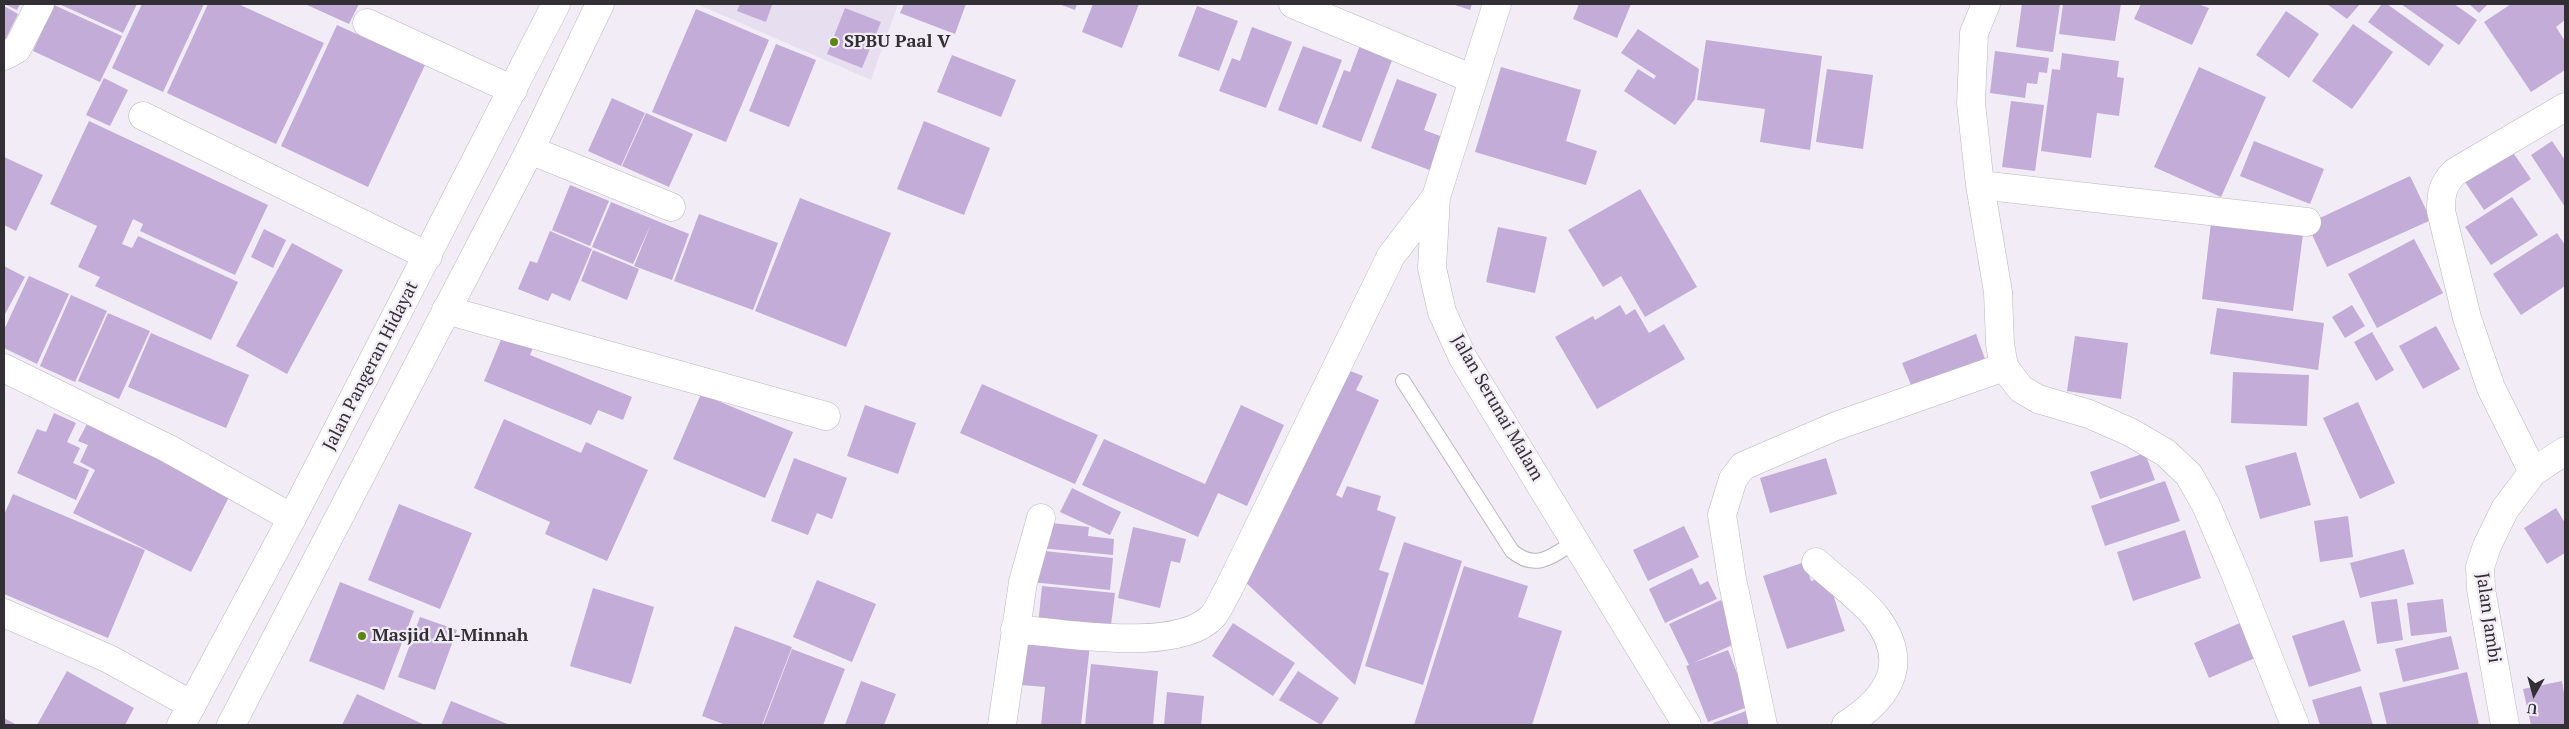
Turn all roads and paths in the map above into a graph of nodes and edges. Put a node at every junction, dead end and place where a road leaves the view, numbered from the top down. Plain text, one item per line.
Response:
1 (40, 4) edge
2 (556, 4) edge
3 (600, 4) edge
4 (1293, 4) edge
5 (1498, 4) edge
6 (1986, 4) edge
7 (367, 23) dead end
8 (4, 56) edge
9 (1473, 78) junction
10 (513, 90) junction
11 (2565, 107) edge
12 (143, 116) dead end
13 (530, 150) junction
14 (1980, 185) junction
15 (1436, 197) junction
16 (672, 208) dead end
17 (2307, 222) dead end
18 (428, 256) junction
19 (446, 310) junction
20 (2004, 367) junction
21 (4, 368) edge
22 (1403, 381) dead end
23 (826, 416) dead end
24 (2565, 451) edge
25 (2533, 472) junction
26 (292, 518) junction
27 (1041, 518) dead end
28 (327, 539) junction
29 (1576, 541) junction
30 (1816, 562) dead end
31 (4, 613) edge
32 (1015, 629) junction
33 (186, 715) edge
34 (231, 725) edge
35 (1002, 725) edge
36 (1687, 725) edge
37 (1763, 725) edge
38 (1846, 725) edge
39 (2295, 725) edge
40 (2505, 725) edge

1 - 8 main road
2 - 10 main road, Jalan Pangeran Hidayat
3 - 13 main road
4 - 9 main road
5 - 9 main road, Jalan Serunai Malam
6 - 14 main road
7 - 10 main road
9 - 15 main road, Jalan Serunai Malam
10 - 18 main road, Jalan Pangeran Hidayat
11 - 25 main road
12 - 18 main road
13 - 16 main road
13 - 19 main road
14 - 17 main road
14 - 20 main road
15 - 29 main road, Jalan Serunai Malam
15 - 32 main road
18 - 26 main road, Jalan Pangeran Hidayat
19 - 23 main road
19 - 28 main road
20 - 37 main road
20 - 39 main road
21 - 26 main road
22 - 29 lane
24 - 25 main road, Jalan Jambi
25 - 40 main road, Jalan Jambi
26 - 28 main road
26 - 33 main road, Jalan Pangeran Hidayat
27 - 32 main road
28 - 34 main road
29 - 36 main road, Jalan Serunai Malam
30 - 38 main road
31 - 33 main road
32 - 35 main road

